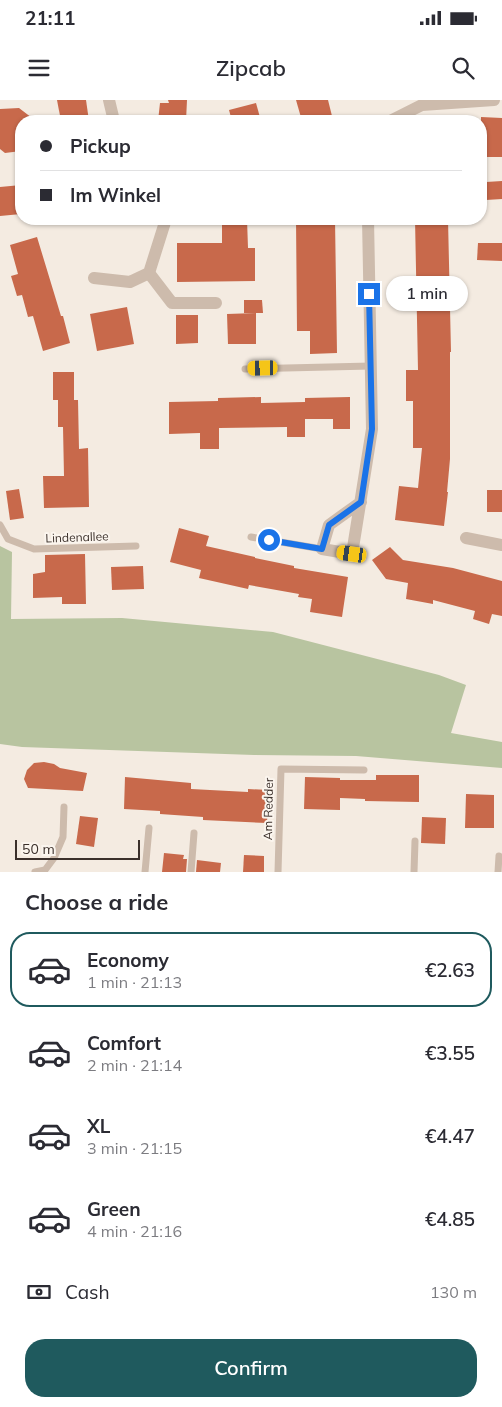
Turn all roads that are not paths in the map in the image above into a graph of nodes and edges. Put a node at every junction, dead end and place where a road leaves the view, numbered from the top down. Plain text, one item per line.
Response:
1 (109, 100) edge
2 (494, 100) edge
3 (113, 115) edge
4 (402, 115) edge
5 (164, 225) edge
6 (368, 225) edge
7 (149, 272) junction
8 (94, 278) dead end
9 (216, 303) dead end
10 (371, 366) junction
11 (245, 369) dead end
12 (361, 502) junction
13 (0, 525) edge
14 (251, 537) dead end
15 (466, 538) dead end
16 (136, 546) dead end
17 (502, 546) edge
18 (322, 549) junction
19 (364, 770) dead end
20 (64, 807) dead end
21 (149, 828) dead end
22 (194, 833) dead end
23 (415, 841) dead end
24 (499, 856) dead end
25 (36, 872) edge
26 (145, 872) edge
27 (190, 872) edge
28 (278, 872) edge
29 (414, 872) edge
30 (498, 872) edge

1 - 3 street
2 - 4 street
5 - 7 street
6 - 10 street
7 - 8 street
7 - 9 street
10 - 11 lane
10 - 12 street
12 - 18 street
12 - 18 street
13 - 16 lane, Lindenallee
14 - 18 lane
15 - 17 street
19 - 28 lane, Am Redder
20 - 25 lane
21 - 26 lane
22 - 27 lane
23 - 29 lane
24 - 30 lane

